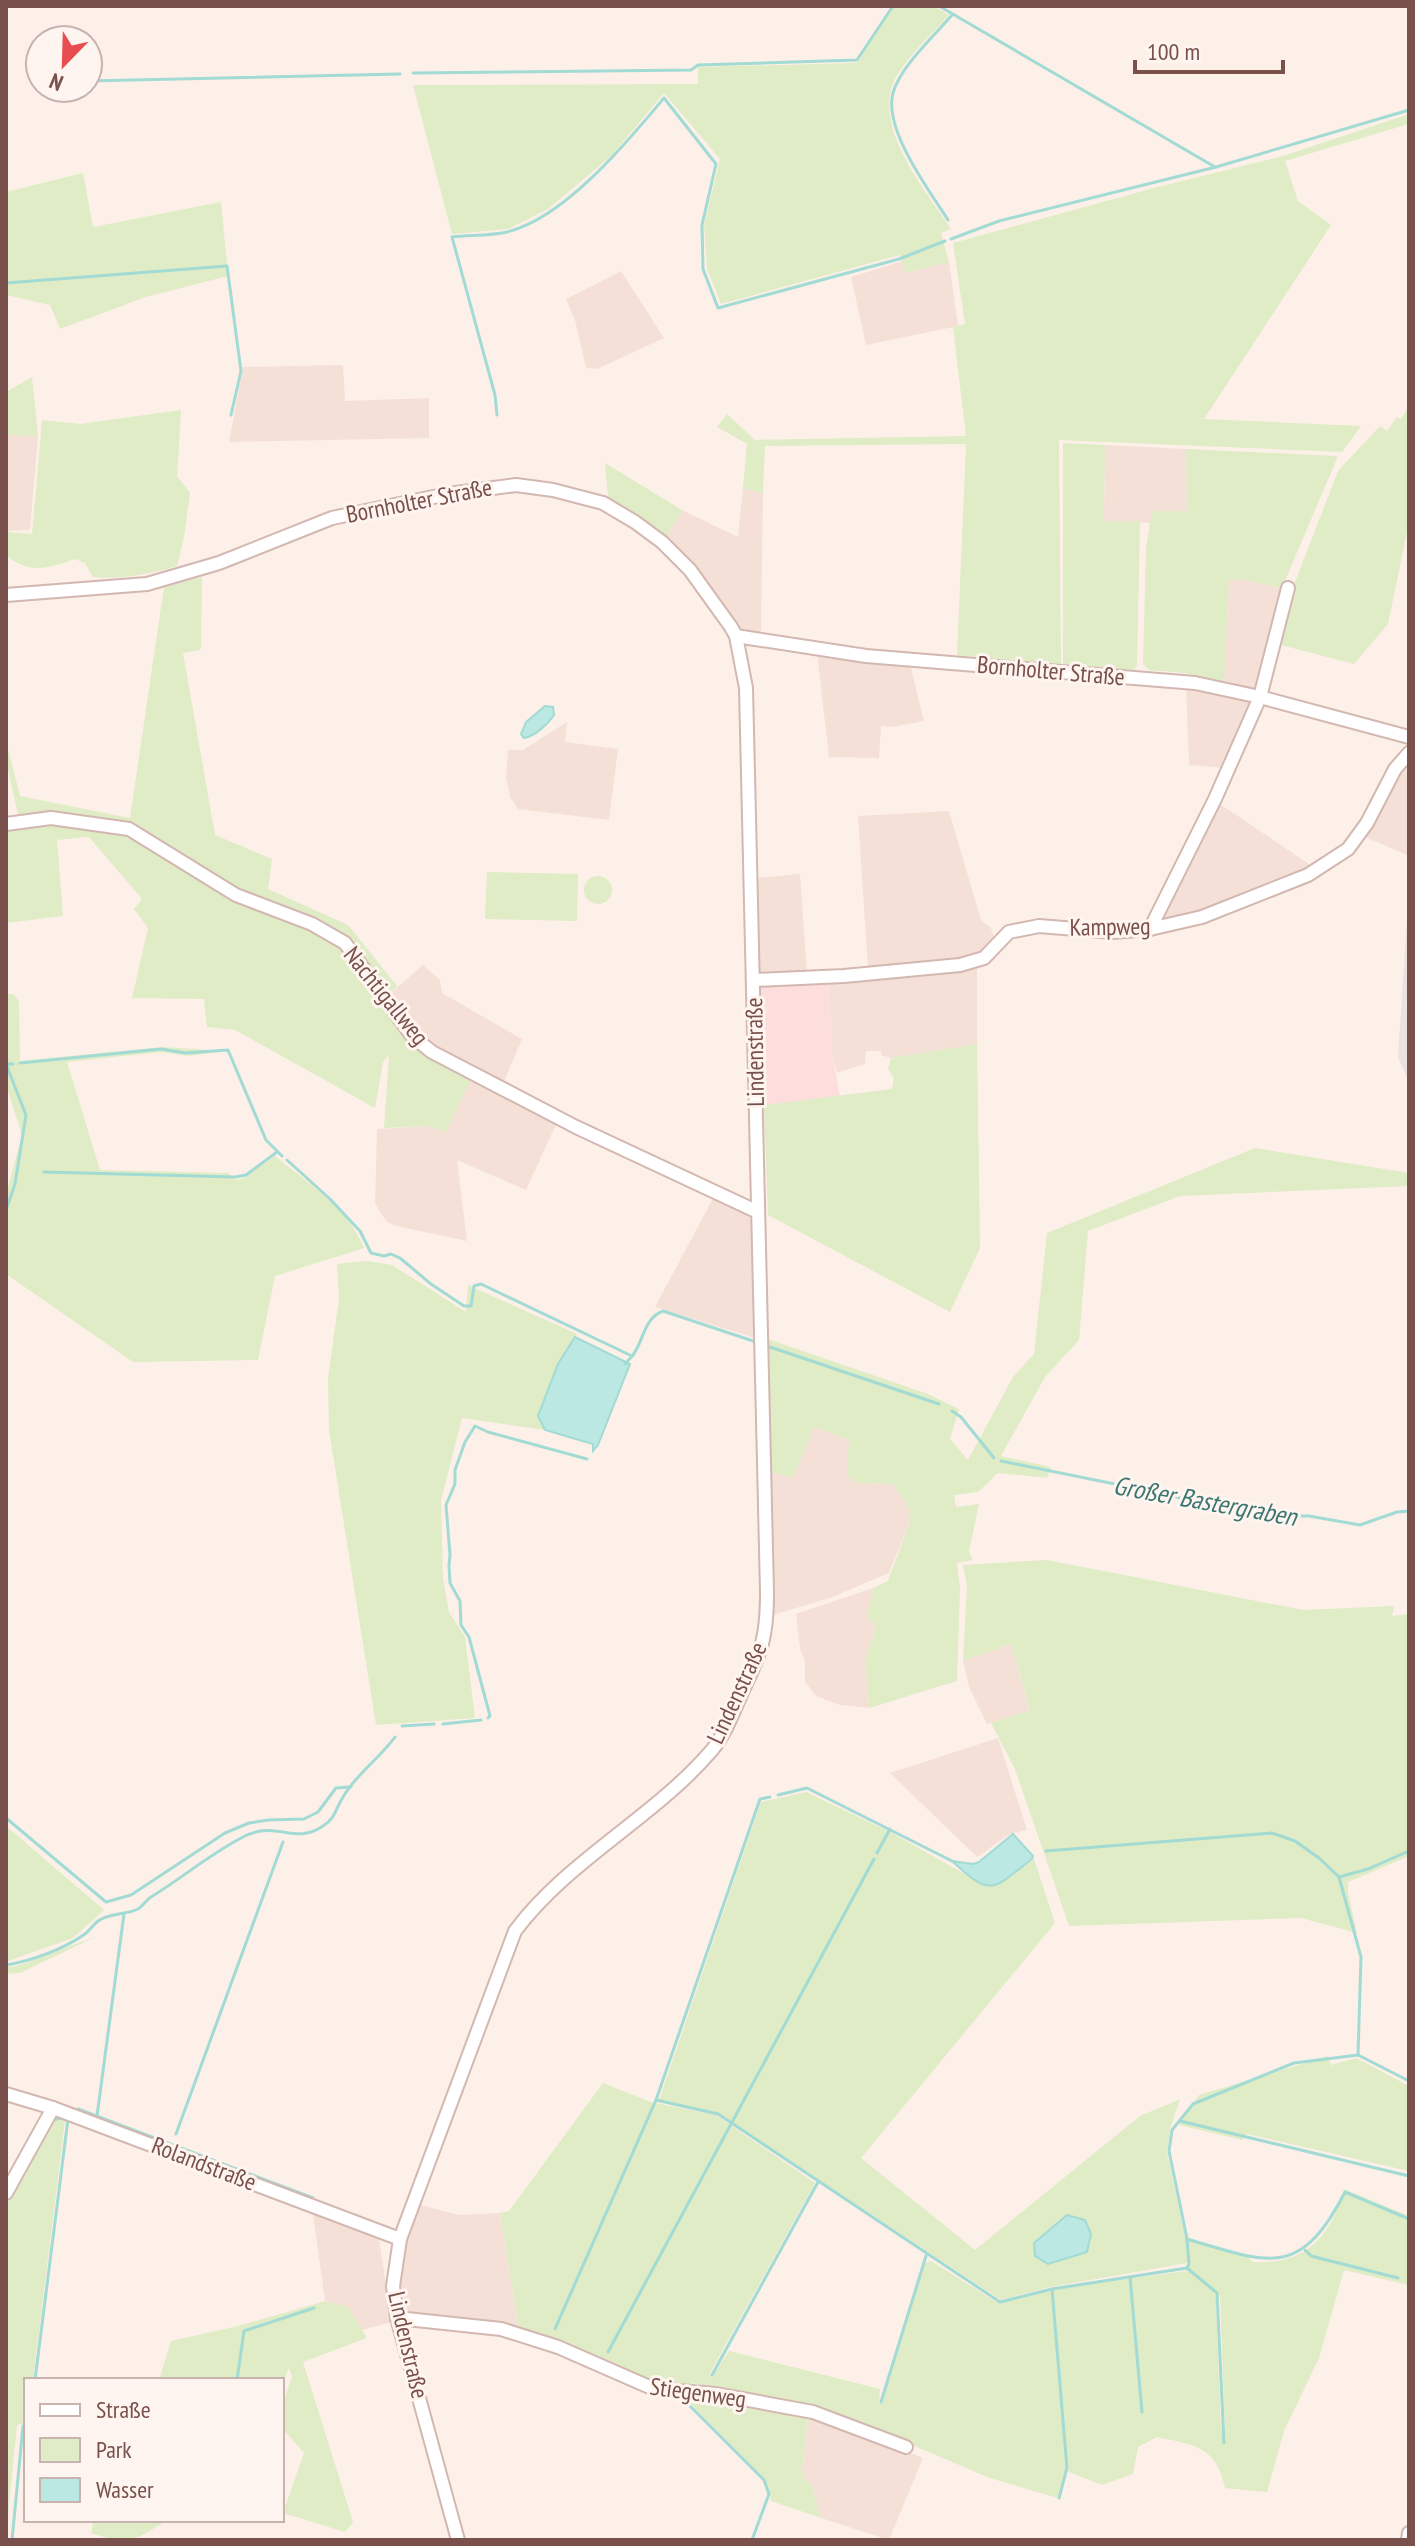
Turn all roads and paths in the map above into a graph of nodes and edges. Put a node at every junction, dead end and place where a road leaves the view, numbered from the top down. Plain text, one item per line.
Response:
1 (1288, 588) dead end
2 (6, 595) edge
3 (736, 636) junction
4 (1260, 697) junction
5 (1409, 737) edge
6 (1409, 753) edge
7 (6, 824) edge
8 (1150, 929) junction
9 (754, 980) junction
10 (758, 1212) junction
11 (6, 2094) edge
12 (53, 2108) junction
13 (6, 2193) edge
14 (400, 2239) junction
15 (397, 2318) junction
16 (906, 2447) dead end
17 (1409, 2533) edge
18 (458, 2540) edge
19 (1408, 2540) edge

1 - 4 street
2 - 3 street, Bornholter Straße
3 - 4 street, Bornholter Straße
3 - 9 street, Lindenstraße
4 - 5 street, Bornholter Straße
4 - 8 street
6 - 8 street, Kampweg
7 - 10 street, Nachtigallweg
8 - 9 street, Kampweg
9 - 10 street, Lindenstraße
10 - 14 street, Lindenstraße
11 - 12 street, Rolandstraße
12 - 13 street
12 - 14 street, Rolandstraße
14 - 15 street, Lindenstraße
15 - 16 street, Stiegenweg
15 - 18 street, Lindenstraße
17 - 19 street

